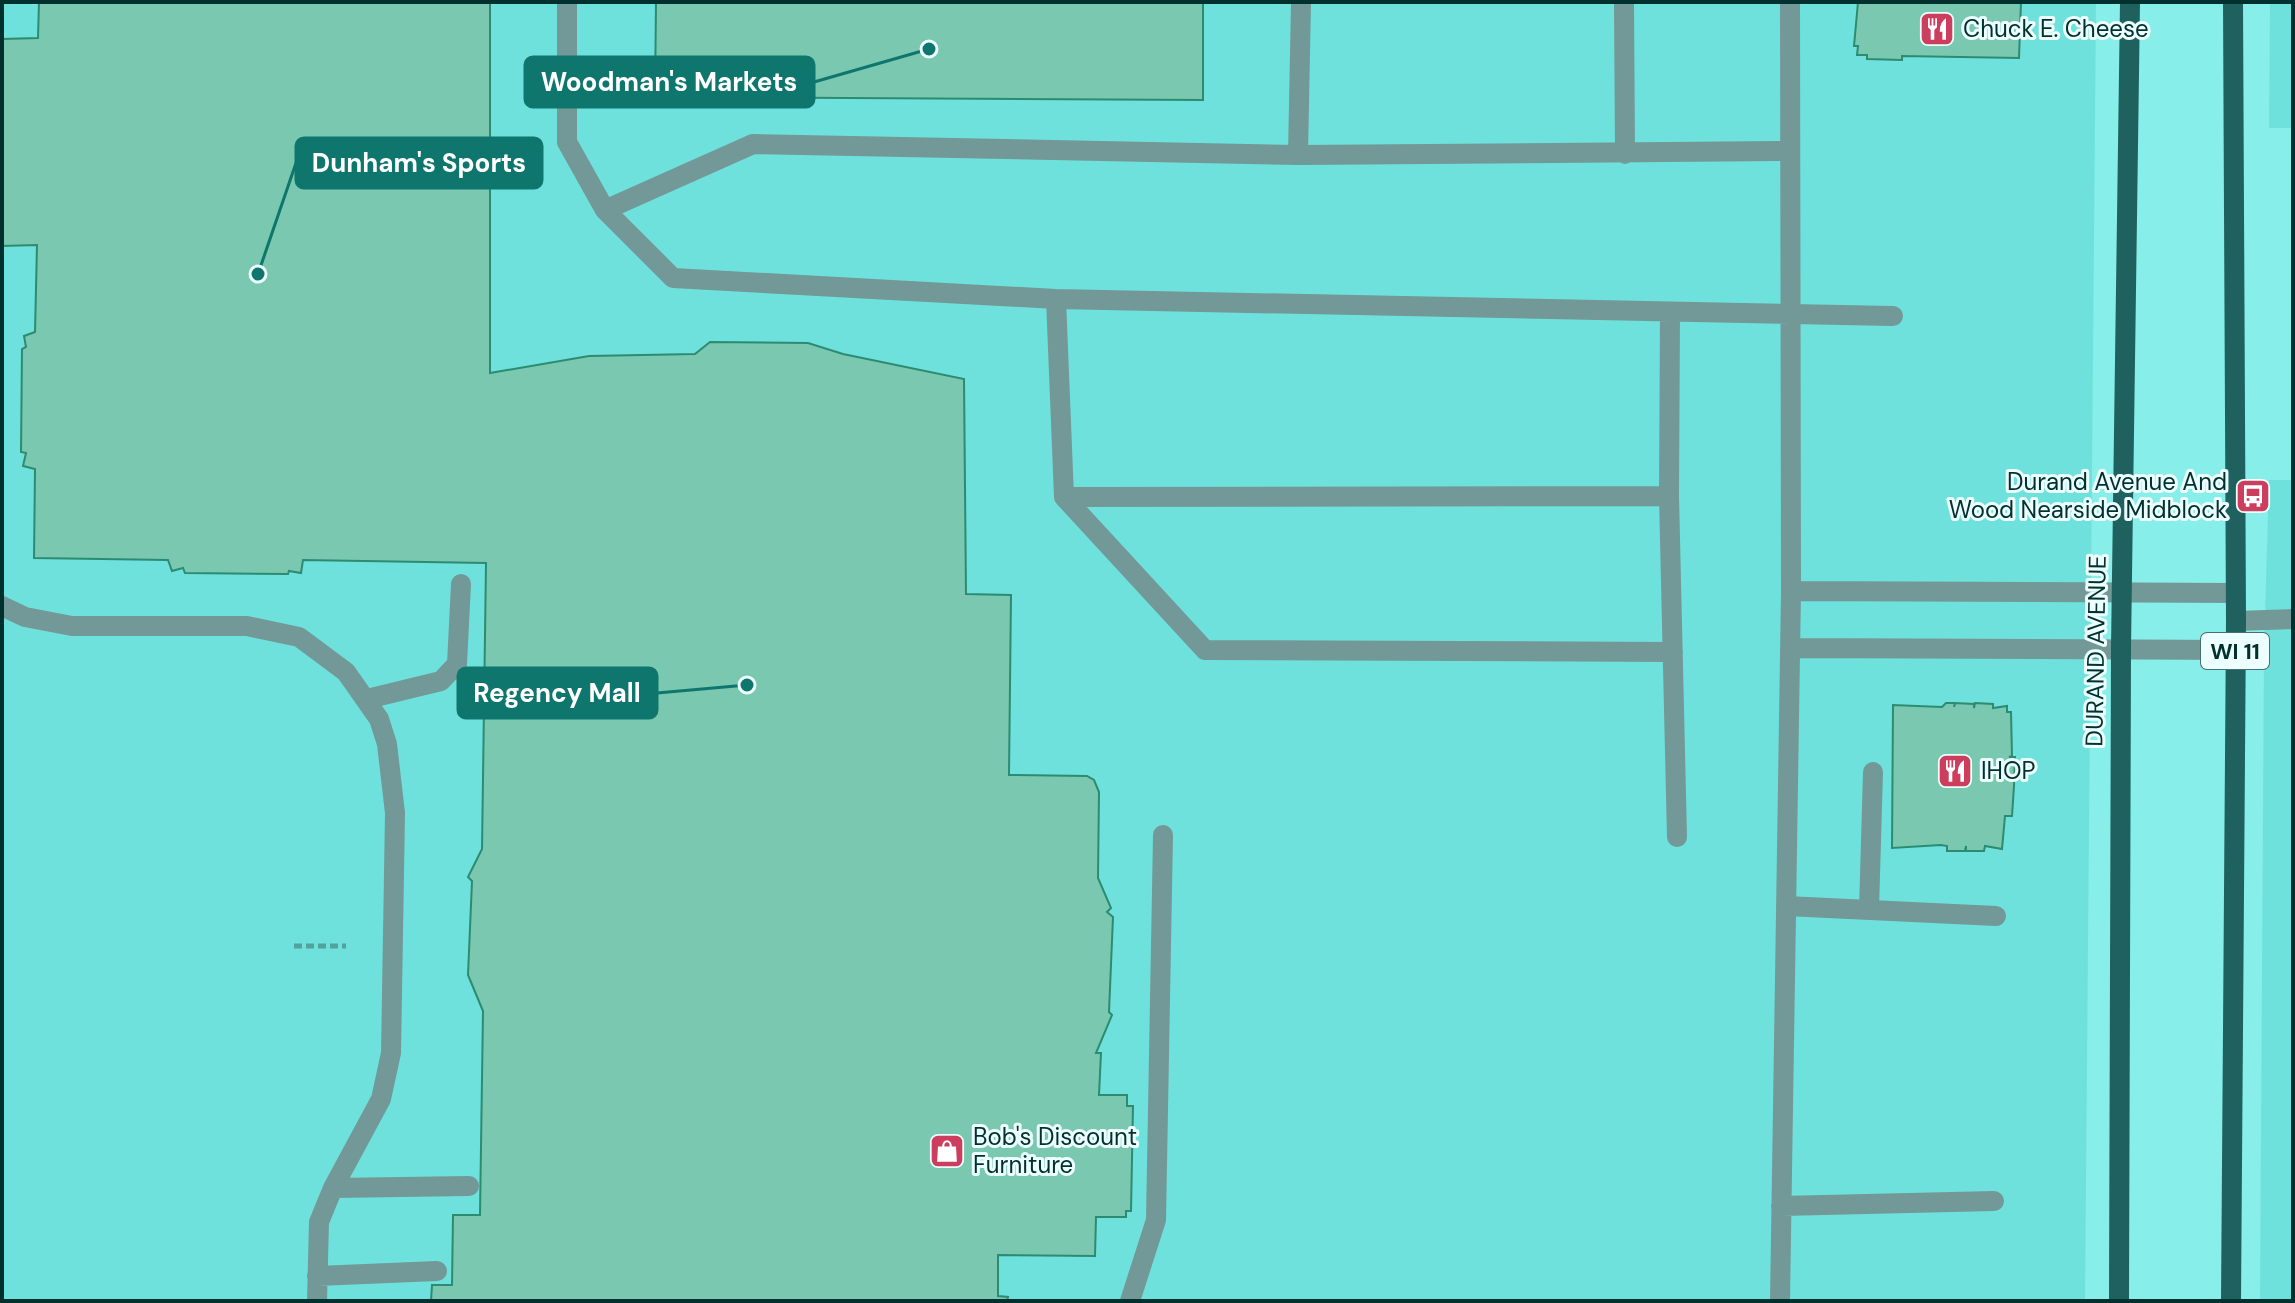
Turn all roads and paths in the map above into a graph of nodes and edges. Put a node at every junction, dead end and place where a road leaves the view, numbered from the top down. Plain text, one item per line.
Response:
1 (567, 2) edge
2 (1301, 2) edge
3 (1624, 2) edge
4 (1790, 2) edge
5 (2130, 2) edge
6 (2233, 2) edge
7 (1789, 151) junction
8 (1625, 154) junction
9 (1298, 155) junction
10 (605, 210) junction
11 (1056, 299) junction
12 (1670, 314) junction
13 (1790, 316) junction
14 (1893, 316) dead end
15 (1669, 496) junction
16 (1064, 497) junction
17 (461, 584) dead end
18 (1791, 591) junction
19 (2122, 593) junction
20 (2235, 593) junction
21 (2, 606) edge
22 (2293, 619) edge
23 (2236, 621) junction
24 (1791, 648) junction
25 (2121, 648) junction
26 (2235, 650) junction
27 (1673, 652) junction
28 (367, 699) junction
29 (1873, 772) dead end
30 (1163, 835) dead end
31 (1677, 837) dead end
32 (1786, 906) junction
33 (1869, 910) junction
34 (1996, 916) dead end
35 (294, 946) dead end
36 (346, 946) dead end
37 (469, 1186) dead end
38 (333, 1188) junction
39 (1994, 1201) dead end
40 (1781, 1206) junction
41 (437, 1271) dead end
42 (317, 1276) junction
43 (317, 1301) edge
44 (1130, 1301) edge
45 (1780, 1301) edge
46 (2119, 1301) edge
47 (2231, 1301) edge

1 - 10 lane
2 - 9 lane
3 - 8 lane
4 - 7 lane
5 - 19 main road, DURAND AVENUE
6 - 20 main road, WI 11
7 - 8 lane
7 - 13 lane
8 - 9 lane
9 - 10 lane
10 - 11 lane
11 - 12 lane
11 - 16 lane
12 - 13 lane
12 - 15 lane
13 - 14 lane
13 - 18 lane
15 - 16 lane
15 - 27 lane
16 - 27 lane
17 - 28 lane
18 - 19 lane
18 - 24 lane
19 - 20 lane
19 - 25 main road, DURAND AVENUE
20 - 23 main road, WI 11
21 - 28 lane
22 - 23 lane
23 - 26 main road, WI 11
24 - 25 lane
24 - 32 lane
25 - 26 lane
25 - 46 main road, DURAND AVENUE
26 - 47 main road, WI 11
27 - 31 lane
28 - 38 lane
29 - 33 lane
30 - 44 lane
32 - 33 lane
32 - 40 lane
33 - 34 lane
35 - 36 path
37 - 38 lane
38 - 42 lane
39 - 40 lane
40 - 45 lane
41 - 42 lane
42 - 43 lane

